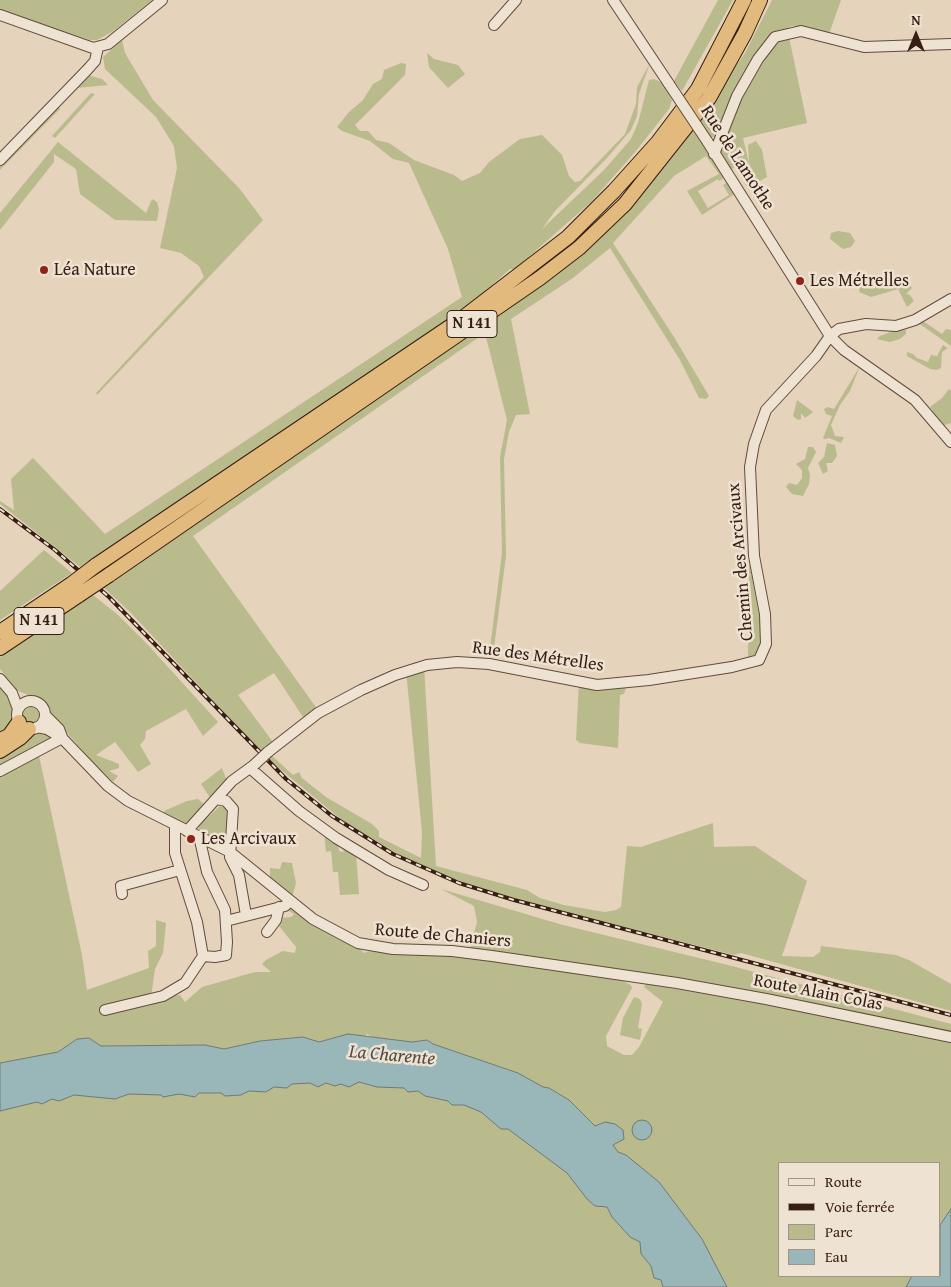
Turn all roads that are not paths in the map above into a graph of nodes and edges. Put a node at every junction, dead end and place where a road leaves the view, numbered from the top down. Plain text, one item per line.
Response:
1 (162, 0) edge
2 (516, 0) edge
3 (613, 0) edge
4 (744, 0) edge
5 (760, 0) edge
6 (0, 15) edge
7 (494, 25) dead end
8 (951, 44) edge
9 (98, 47) junction
10 (714, 154) junction
11 (0, 160) edge
12 (951, 299) edge
13 (830, 336) junction
14 (951, 442) edge
15 (74, 590) junction
16 (0, 630) edge
17 (0, 648) edge
18 (759, 660) joint
19 (0, 679) edge
20 (12, 693) junction
21 (28, 702) junction
22 (45, 716) junction
23 (26, 722) junction
24 (62, 738) junction
25 (0, 740) edge
26 (0, 750) edge
27 (252, 766) junction
28 (0, 771) edge
29 (217, 799) junction
30 (175, 826) junction
31 (187, 831) junction
32 (199, 836) junction
33 (230, 852) junction
34 (180, 870) junction
35 (423, 885) dead end
36 (122, 894) dead end
37 (289, 902) junction
38 (279, 907) junction
39 (246, 914) junction
40 (226, 921) junction
41 (267, 932) dead end
42 (203, 956) junction
43 (677, 983) joint
44 (105, 1010) dead end
45 (951, 1037) edge

1 - 9 street
2 - 7 street
3 - 10 street, Rue de Lamothe, bridge
4 - 15 highway, N 141, bridge
5 - 15 highway, N 141, bridge
6 - 9 street
8 - 10 street
9 - 11 street
10 - 13 street, Rue de Lamothe
12 - 13 street
13 - 14 street, Rue de Lamothe
13 - 18 street, Chemin des Arcivaux
15 - 16 highway, N 141
15 - 17 highway, N 141
18 - 27 street, Rue des Métrelles, bridge
19 - 20 street
20 - 21 street
20 - 23 street
21 - 22 street
21 - 23 street
22 - 23 street
22 - 24 street
23 - 24 street
23 - 25 highway
23 - 26 highway
24 - 28 street
24 - 30 street, Route de Chaniers
27 - 29 street, Rue des Métrelles
27 - 35 street
29 - 31 street, Rue des Métrelles
29 - 33 street
30 - 31 street, Route de Chaniers
30 - 34 street
31 - 32 street, Route de Chaniers
32 - 33 street, Route de Chaniers
32 - 40 street
33 - 37 street, Route de Chaniers
33 - 39 street
34 - 36 street
34 - 42 street
37 - 38 street
37 - 43 street, Route de Chaniers
38 - 39 street
38 - 41 street
39 - 40 street
40 - 42 street
42 - 44 street
43 - 45 street, Route Alain Colas

